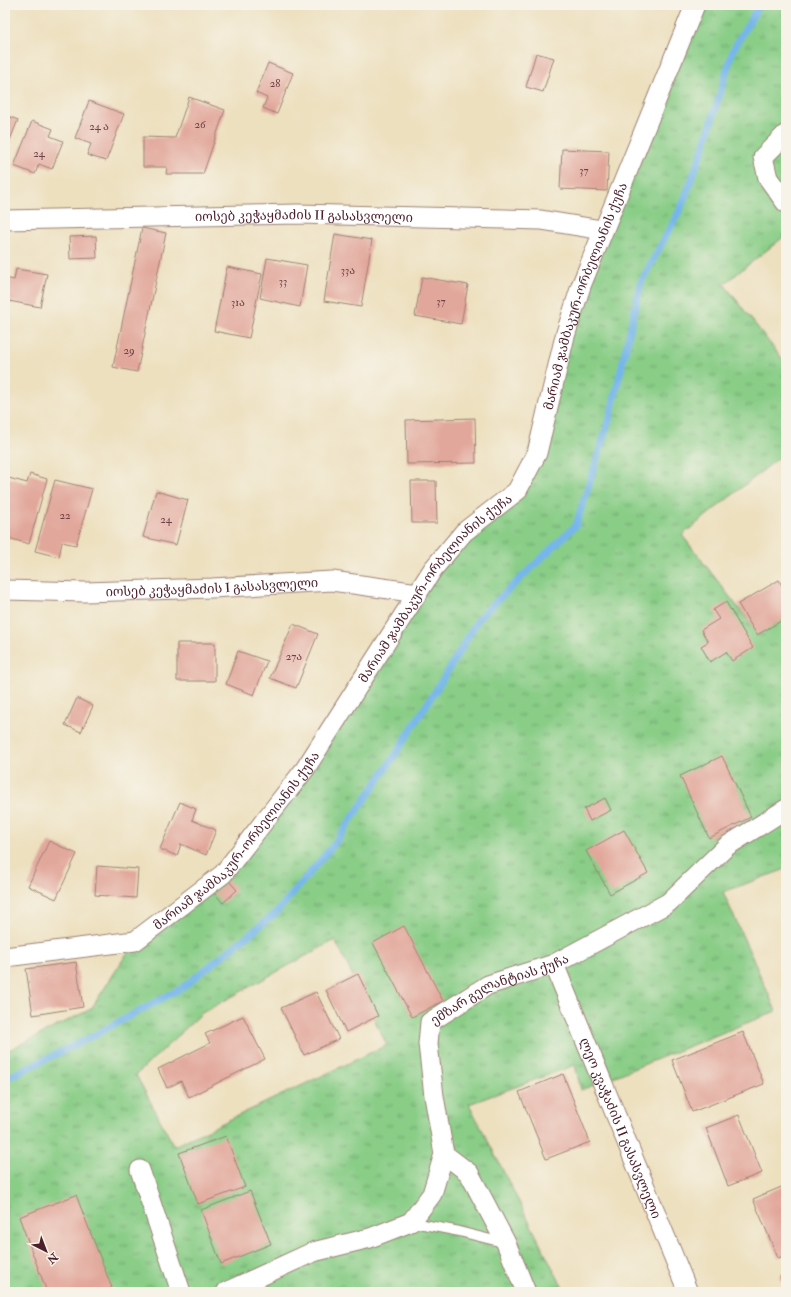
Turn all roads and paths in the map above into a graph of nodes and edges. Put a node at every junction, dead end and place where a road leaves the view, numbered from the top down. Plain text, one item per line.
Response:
1 (695, 5) edge
2 (786, 134) edge
3 (786, 203) edge
4 (5, 220) edge
5 (602, 230) junction
6 (5, 590) edge
7 (418, 594) junction
8 (786, 809) edge
9 (5, 957) edge
10 (554, 964) junction
11 (444, 1154) junction
12 (140, 1170) dead end
13 (411, 1222) junction
14 (506, 1243) junction
15 (181, 1292) edge
16 (226, 1292) edge
17 (526, 1292) edge
18 (688, 1292) edge

1 - 5 street, მარიამ ჯამბაკურ-ორბელიანის ქუჩა
2 - 3 street
4 - 5 street, იოსებ კეჭაყმაძის II გასასვლელი
5 - 7 street, მარიამ ჯამბაკურ-ორბელიანის ქუჩა
6 - 7 street, იოსებ კეჭაყმაძის I გასასვლელი
7 - 9 street, მარიამ ჯამბაკურ-ორბელიანის ქუჩა
8 - 10 street, ემზარ გელანტიას ქუჩა
10 - 11 street, ემზარ გელანტიას ქუჩა
10 - 18 street, ლეო კვაჭაძის II გასასვლელი
11 - 13 street, ემზარ გელანტიას ქუჩა
11 - 14 street
12 - 15 street
13 - 14 lane
13 - 16 street
14 - 17 street

